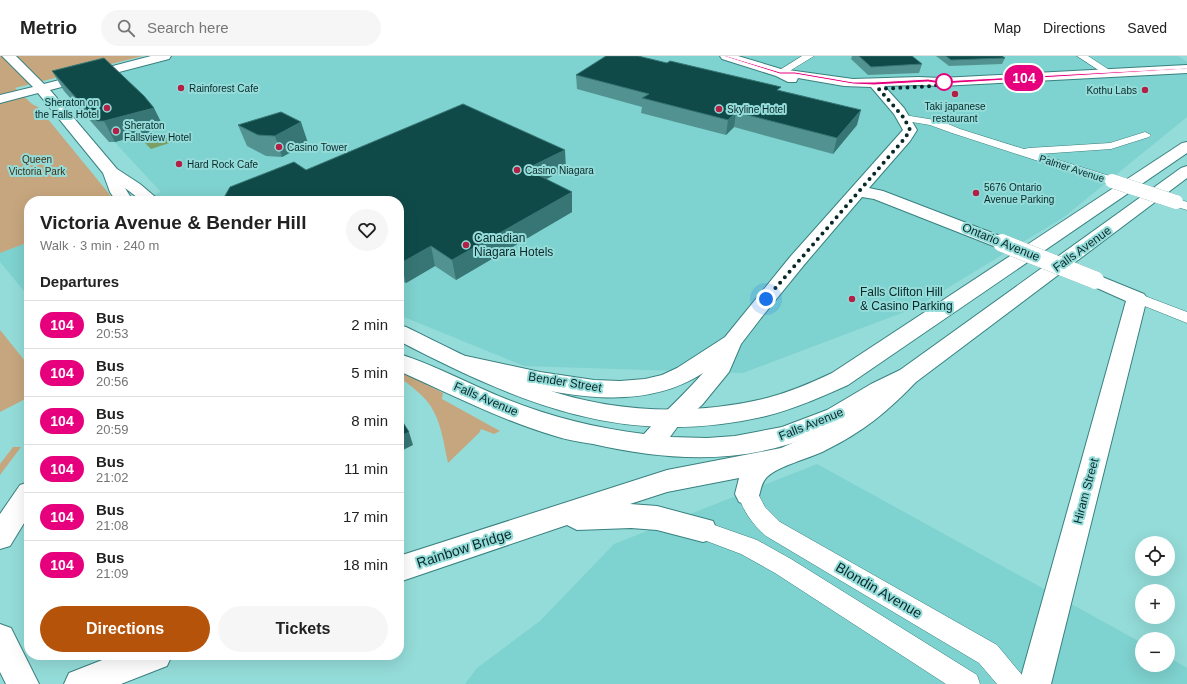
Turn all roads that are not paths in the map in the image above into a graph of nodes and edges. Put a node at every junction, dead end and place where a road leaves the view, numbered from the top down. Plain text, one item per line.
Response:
1 (8, 56) edge
2 (165, 56) edge
3 (726, 56) edge
4 (809, 56) edge
5 (1082, 56) edge
6 (1187, 69) edge
7 (780, 73) junction
8 (1109, 74) junction
9 (876, 86) junction
10 (42, 89) junction
11 (0, 99) edge
12 (904, 118) junction
13 (1145, 135) dead end
14 (1184, 139) edge
15 (1021, 152) junction
16 (1187, 171) edge
17 (111, 172) junction
18 (1187, 182) edge
19 (857, 192) junction
20 (121, 196) edge
21 (146, 196) edge
22 (1175, 200) edge
23 (1137, 298) junction
24 (1187, 318) edge
25 (404, 334) edge
26 (732, 342) junction
27 (460, 362) junction
28 (404, 364) edge
29 (908, 376) junction
30 (670, 420) junction
31 (649, 445) junction
32 (772, 461) junction
33 (748, 494) joint
34 (24, 500) edge
35 (529, 526) junction
36 (703, 530) joint
37 (0, 536) edge
38 (404, 567) edge
39 (0, 639) edge
40 (143, 660) edge
41 (23, 684) edge
42 (80, 684) edge
43 (968, 684) edge
44 (1013, 684) edge
45 (1035, 684) edge

1 - 10 main road
2 - 10 main road
3 - 7 main road
4 - 7 street
5 - 8 street
6 - 8 main road
7 - 9 main road
8 - 9 main road
9 - 12 main road
10 - 11 main road
10 - 17 main road
12 - 15 street, Palmer Avenue
12 - 19 main road, Bender Street
13 - 15 street
14 - 30 main road, Falls Avenue
15 - 22 street, Palmer Avenue, bridge
16 - 22 main road, Falls Avenue
17 - 20 main road
17 - 21 main road
18 - 22 main road
19 - 23 main road, Ontario Avenue, bridge
19 - 26 main road, Bender Street
22 - 29 main road, Falls Avenue
23 - 24 street, Ontario Avenue
23 - 45 main road, Hiram Street
25 - 27 main road, Falls Avenue
26 - 27 main road, Bender Street
26 - 30 main road, Bender Street
27 - 30 main road, Falls Avenue
28 - 31 main road, Falls Avenue
29 - 31 main road, Falls Avenue
29 - 32 main road
30 - 31 main road, Bender Street
32 - 33 main road
32 - 35 main road
33 - 44 street, Blondin Avenue
34 - 37 main road
35 - 36 main road
35 - 38 main road, Rainbow Bridge
36 - 43 street
39 - 41 main road
40 - 42 main road

